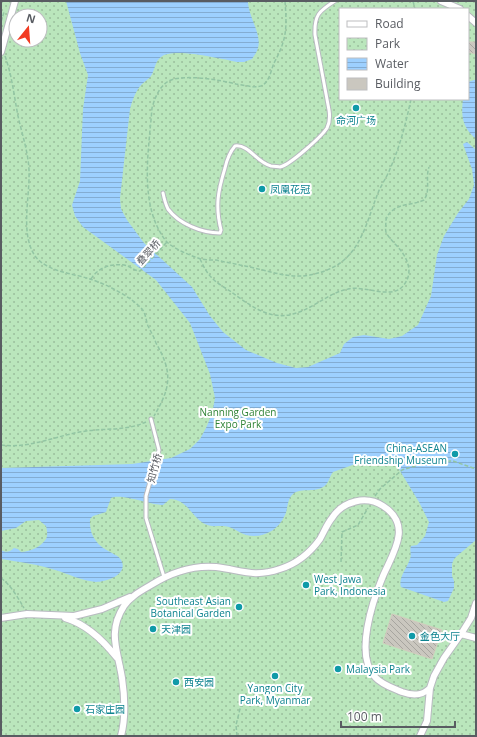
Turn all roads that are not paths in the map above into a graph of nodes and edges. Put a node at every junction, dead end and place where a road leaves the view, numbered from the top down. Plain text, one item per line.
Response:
1 (15, 1) edge
2 (335, 1) edge
3 (441, 1) edge
4 (458, 8) edge
5 (2, 51) edge
6 (163, 193) dead end
7 (151, 419) road end
8 (164, 577) junction
9 (131, 597) junction
10 (476, 603) edge
11 (59, 616) junction
12 (1, 618) edge
13 (461, 634) junction
14 (476, 638) edge
15 (118, 659) junction
16 (430, 688) junction
17 (121, 736) edge
18 (420, 736) edge

1 - 5 street
2 - 6 lane
3 - 4 street
7 - 8 lane, 知竹桥
8 - 9 street
8 - 16 street
9 - 11 street
9 - 15 street
10 - 13 street
11 - 12 street
11 - 15 street
13 - 14 street
13 - 16 street
15 - 17 street
16 - 18 street

